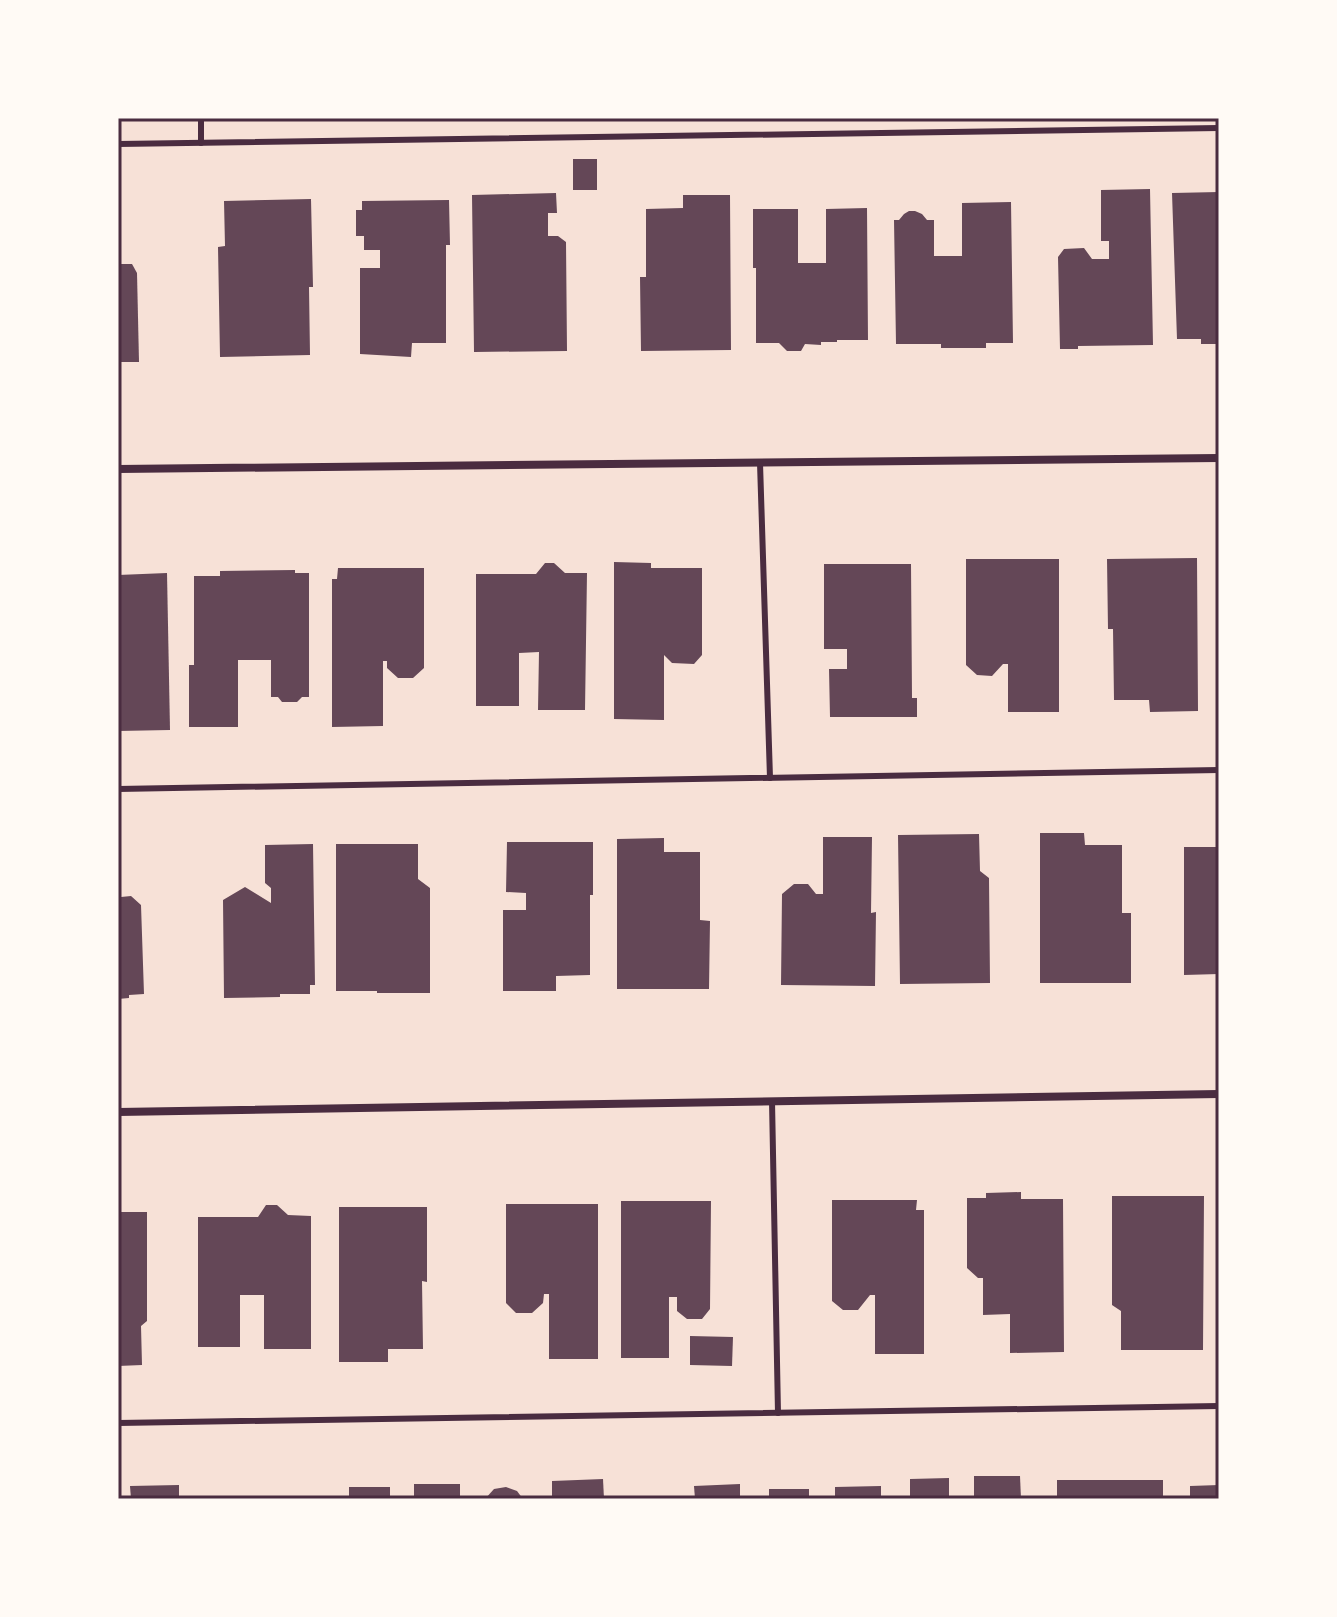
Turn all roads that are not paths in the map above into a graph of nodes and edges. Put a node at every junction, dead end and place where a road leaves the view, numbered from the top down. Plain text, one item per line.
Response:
1 (201, 118) edge
2 (1219, 128) edge
3 (201, 143) junction
4 (118, 144) edge
5 (1219, 458) edge
6 (760, 463) junction
7 (118, 469) edge
8 (1219, 770) edge
9 (770, 778) junction
10 (118, 789) edge
11 (1219, 1094) edge
12 (772, 1101) junction
13 (118, 1112) edge
14 (1219, 1406) edge
15 (778, 1413) junction
16 (118, 1423) edge

1 - 3 lane
2 - 3 lane
3 - 4 lane
5 - 6 street
6 - 7 street
6 - 9 lane
8 - 9 lane
9 - 10 lane
11 - 12 street
12 - 13 street
12 - 15 lane
14 - 15 lane
15 - 16 lane

